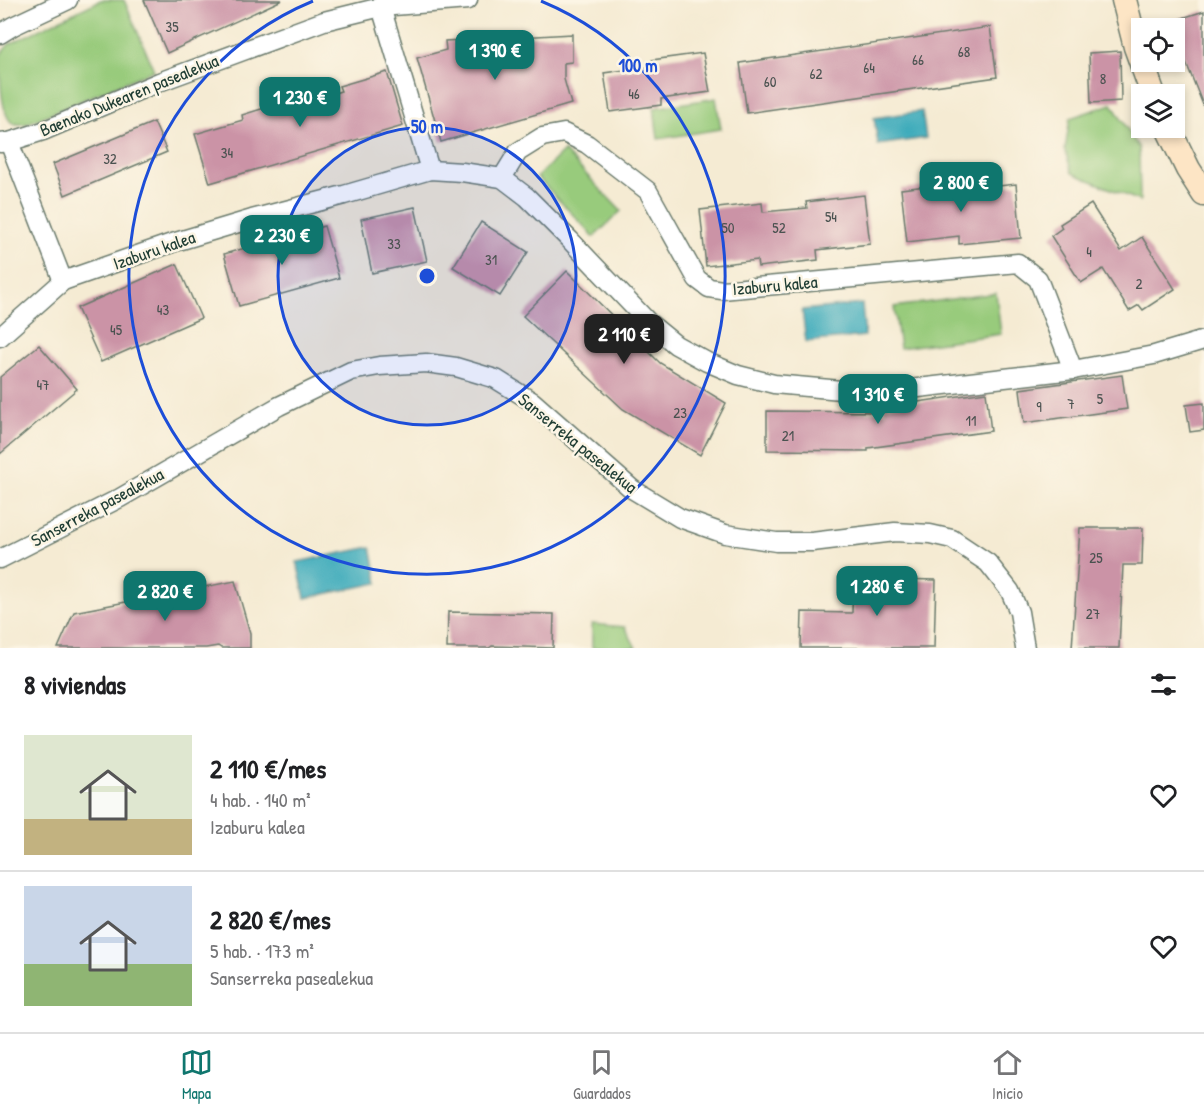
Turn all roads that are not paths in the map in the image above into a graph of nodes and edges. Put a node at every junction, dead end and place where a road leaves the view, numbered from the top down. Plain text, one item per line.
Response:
1 (68, 0) edge
2 (468, 0) edge
3 (1124, 0) edge
4 (381, 7) junction
5 (0, 34) edge
6 (1149, 84) edge
7 (1173, 138) edge
8 (5, 143) edge
9 (430, 170) junction
10 (502, 178) junction
11 (1204, 194) edge
12 (63, 281) junction
13 (0, 337) edge
14 (1204, 340) edge
15 (1073, 370) junction
16 (0, 559) edge
17 (1025, 648) edge

1 - 5 street
2 - 4 street, Baenako Dukearen pasealekua
3 - 6 street
4 - 8 street, Baenako Dukearen pasealekua
4 - 9 street
7 - 11 street
8 - 12 street
9 - 10 street, Izaburu kalea
9 - 12 street, Izaburu kalea
10 - 15 street
10 - 15 street, Izaburu kalea
12 - 13 street, Izaburu kalea
14 - 15 street
16 - 17 street, Sanserreka pasealekua

